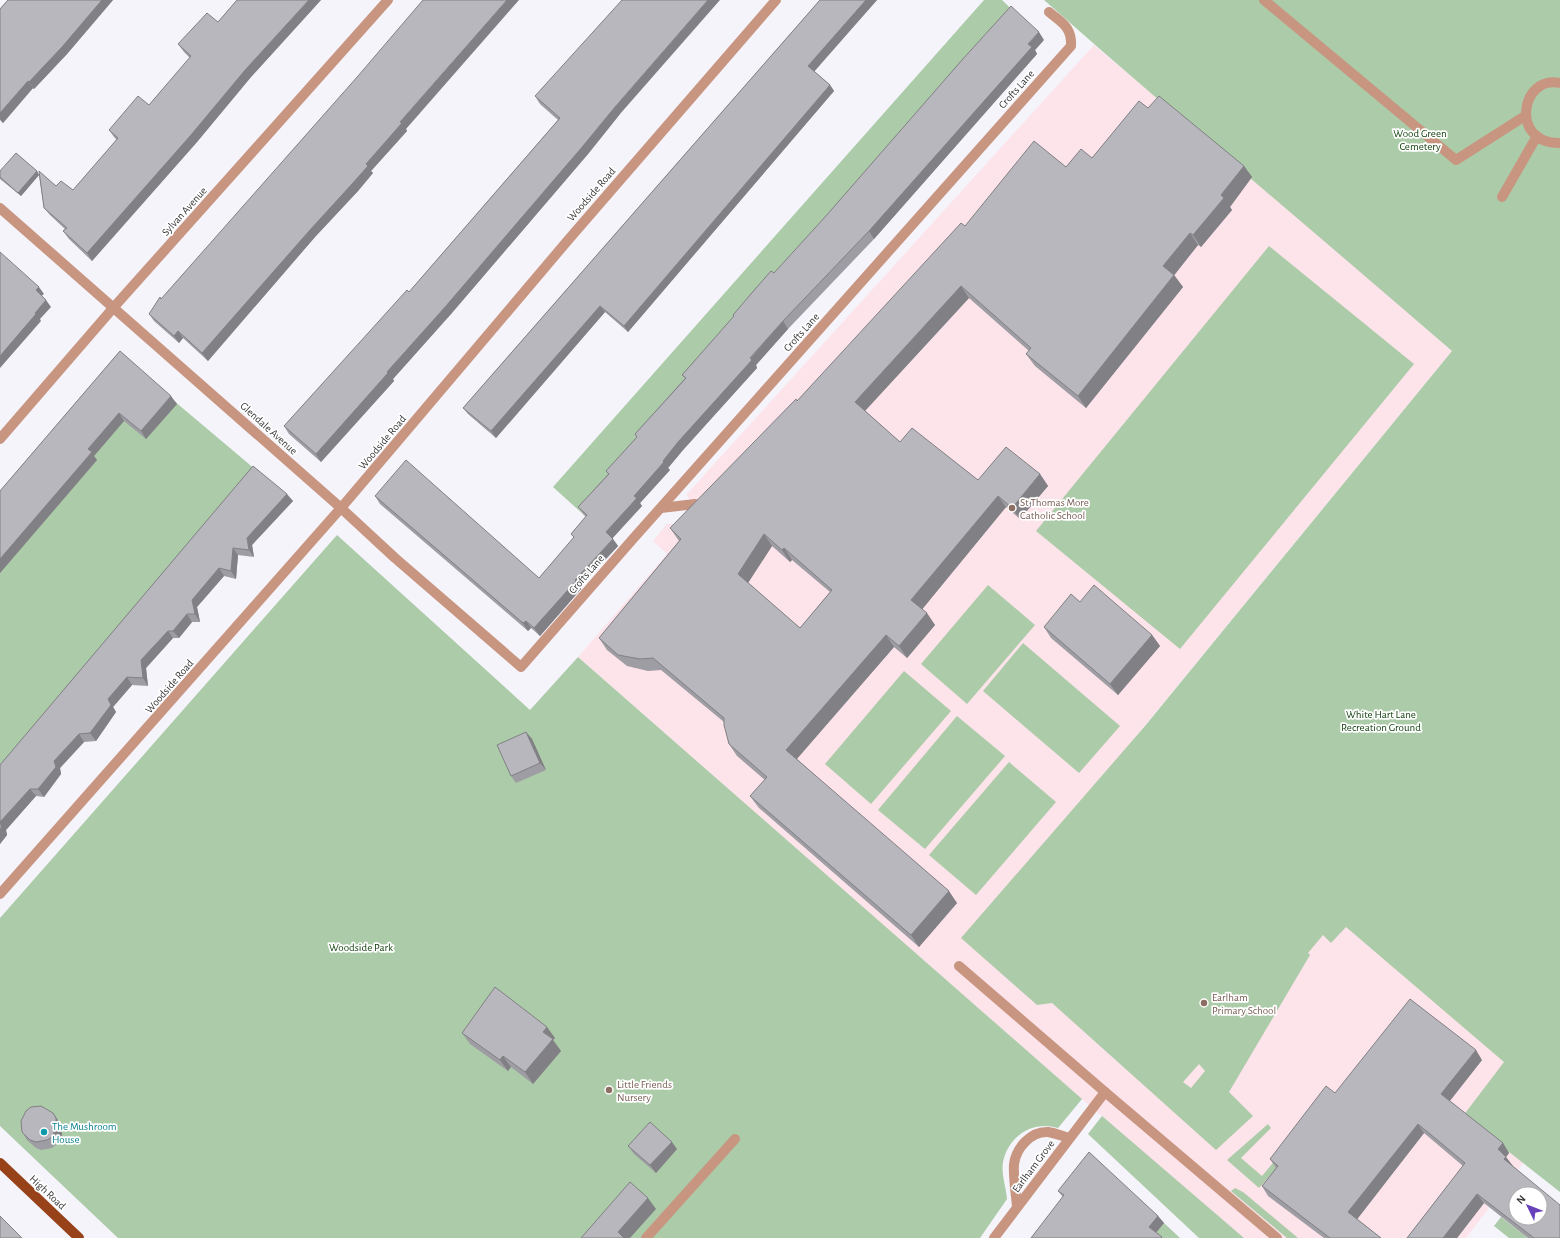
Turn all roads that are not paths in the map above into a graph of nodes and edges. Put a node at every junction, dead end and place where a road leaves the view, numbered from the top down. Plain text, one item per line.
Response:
1 (388, 0) edge
2 (776, 0) edge
3 (1264, 0) edge
4 (1049, 12) dead end
5 (1560, 83) edge
6 (1525, 116) junction
7 (1537, 136) junction
8 (1560, 143) edge
9 (1502, 197) dead end
10 (0, 208) edge
11 (114, 307) junction
12 (0, 439) edge
13 (695, 504) edge
14 (341, 508) junction
15 (661, 508) junction
16 (521, 667) joint
17 (0, 894) edge
18 (959, 966) dead end
19 (1105, 1092) junction
20 (1069, 1138) junction
21 (735, 1139) dead end
22 (0, 1164) edge
23 (1017, 1207) junction
24 (79, 1238) edge
25 (646, 1238) edge
26 (994, 1238) edge
27 (1277, 1238) edge

1 - 11 street, Sylvan Avenue
2 - 14 street, Woodside Road
3 - 6 street
4 - 15 street, Crofts Lane
5 - 6 street
6 - 7 street
7 - 8 street
7 - 9 street
10 - 11 street, Glendale Avenue
11 - 12 street, Sylvan Avenue
11 - 14 street, Glendale Avenue
13 - 15 street
14 - 16 street, Glendale Avenue
14 - 17 street, Woodside Road
15 - 16 street, Crofts Lane
18 - 19 street
19 - 20 street, Earlham Grove
19 - 27 street
20 - 23 street, Earlham Grove
20 - 23 street, Earlham Grove
21 - 25 street
22 - 24 main road, High Road
23 - 26 street, Earlham Grove

